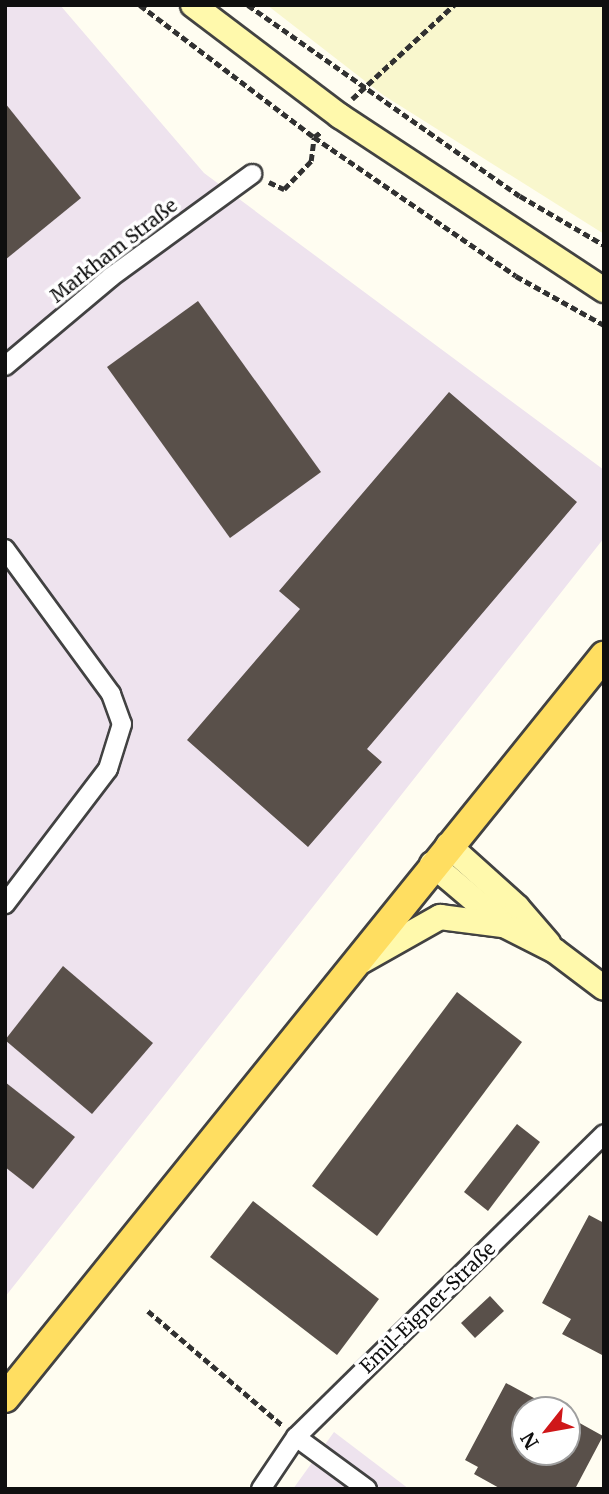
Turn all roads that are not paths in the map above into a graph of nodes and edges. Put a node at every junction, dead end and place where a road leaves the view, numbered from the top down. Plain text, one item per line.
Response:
1 (192, 5) edge
2 (252, 174) road end
3 (604, 290) edge
4 (5, 366) edge
5 (5, 550) edge
6 (604, 656) edge
7 (440, 855) junction
8 (5, 904) edge
9 (504, 925) junction
10 (555, 951) junction
11 (344, 973) junction
12 (604, 988) edge
13 (604, 1134) edge
14 (5, 1398) edge
15 (296, 1437) junction
16 (261, 1489) edge
17 (367, 1489) edge

1 - 3 main road
2 - 4 street, Markham Straße
5 - 8 street
6 - 7 main road
7 - 9 main road
7 - 10 main road
7 - 11 main road
9 - 10 main road
9 - 11 main road
10 - 12 main road
11 - 14 main road
13 - 15 street, Emil-Eigner-Straße
15 - 16 street, Emil-Eigner-Straße
15 - 17 street

